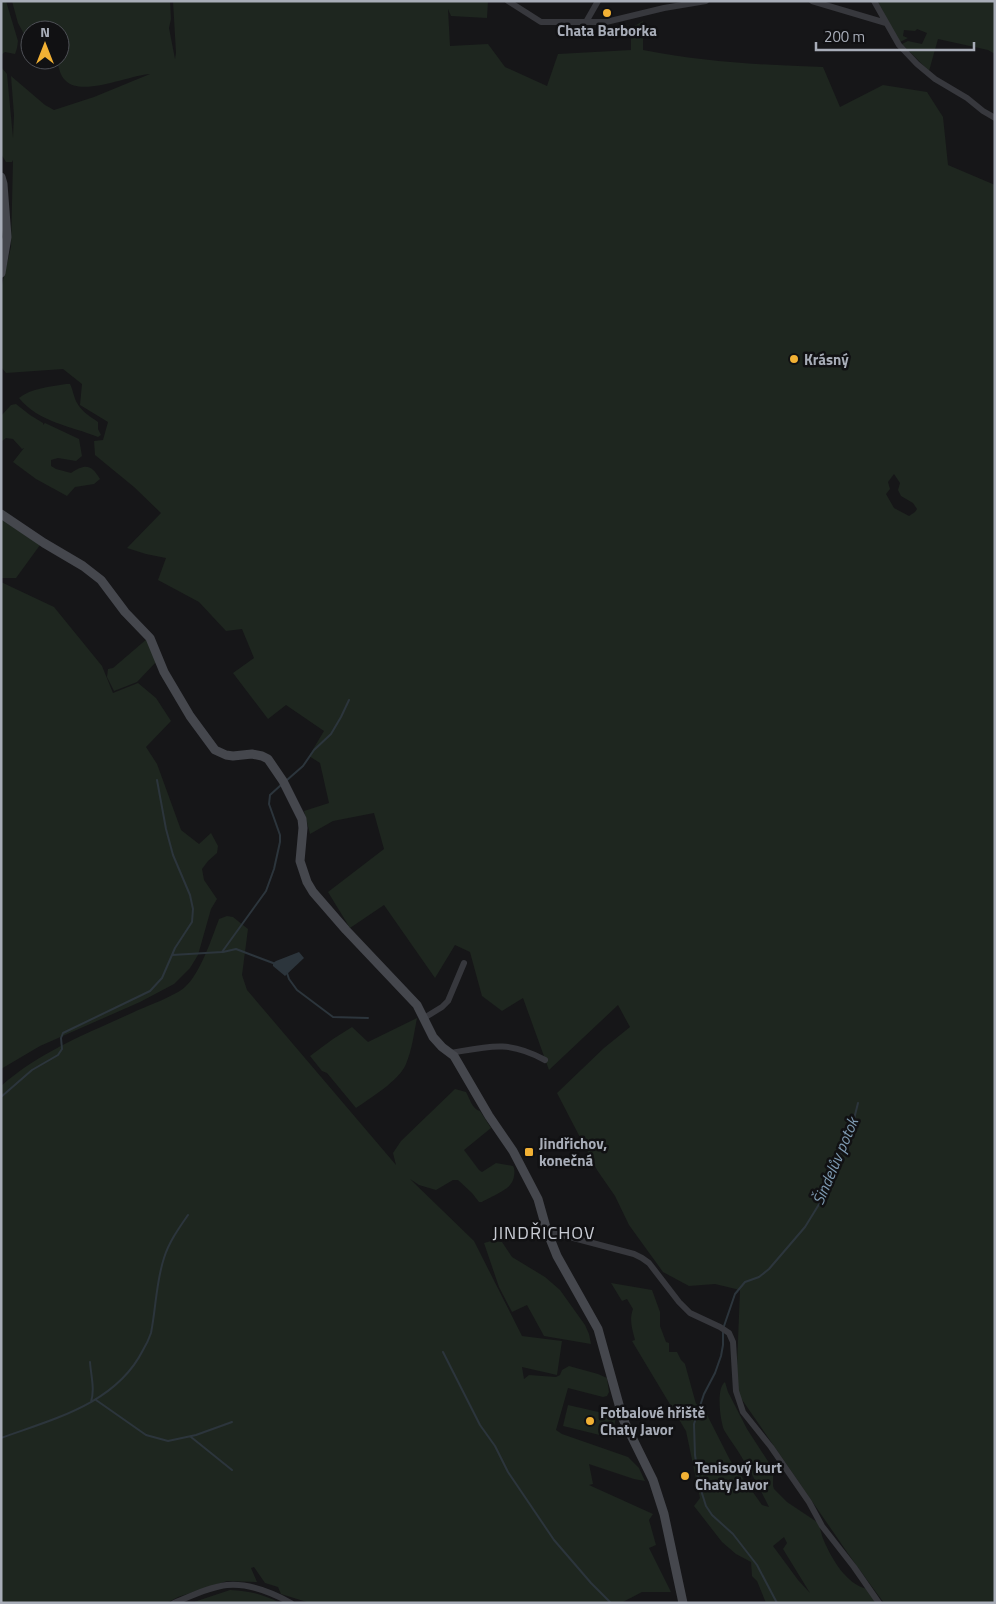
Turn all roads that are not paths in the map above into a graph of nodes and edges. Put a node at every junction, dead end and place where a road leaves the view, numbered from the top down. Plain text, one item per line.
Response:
1 (508, 1) edge
2 (598, 1) edge
3 (706, 1) edge
4 (812, 1) edge
5 (874, 1) edge
6 (586, 22) junction
7 (886, 23) junction
8 (995, 118) edge
9 (1, 177) edge
10 (1, 273) edge
11 (1, 514) edge
12 (464, 963) dead end
13 (424, 1018) junction
14 (451, 1053) junction
15 (545, 1060) dead end
16 (547, 1231) junction
17 (174, 1603) edge
18 (291, 1603) edge
19 (683, 1603) edge
20 (879, 1603) edge

1 - 6 street
2 - 6 street
3 - 6 street
4 - 7 street
5 - 7 street
7 - 8 street
9 - 10 street
11 - 13 street
12 - 13 street
13 - 14 street
14 - 15 street
14 - 16 street
16 - 19 street
16 - 20 street
17 - 18 street

